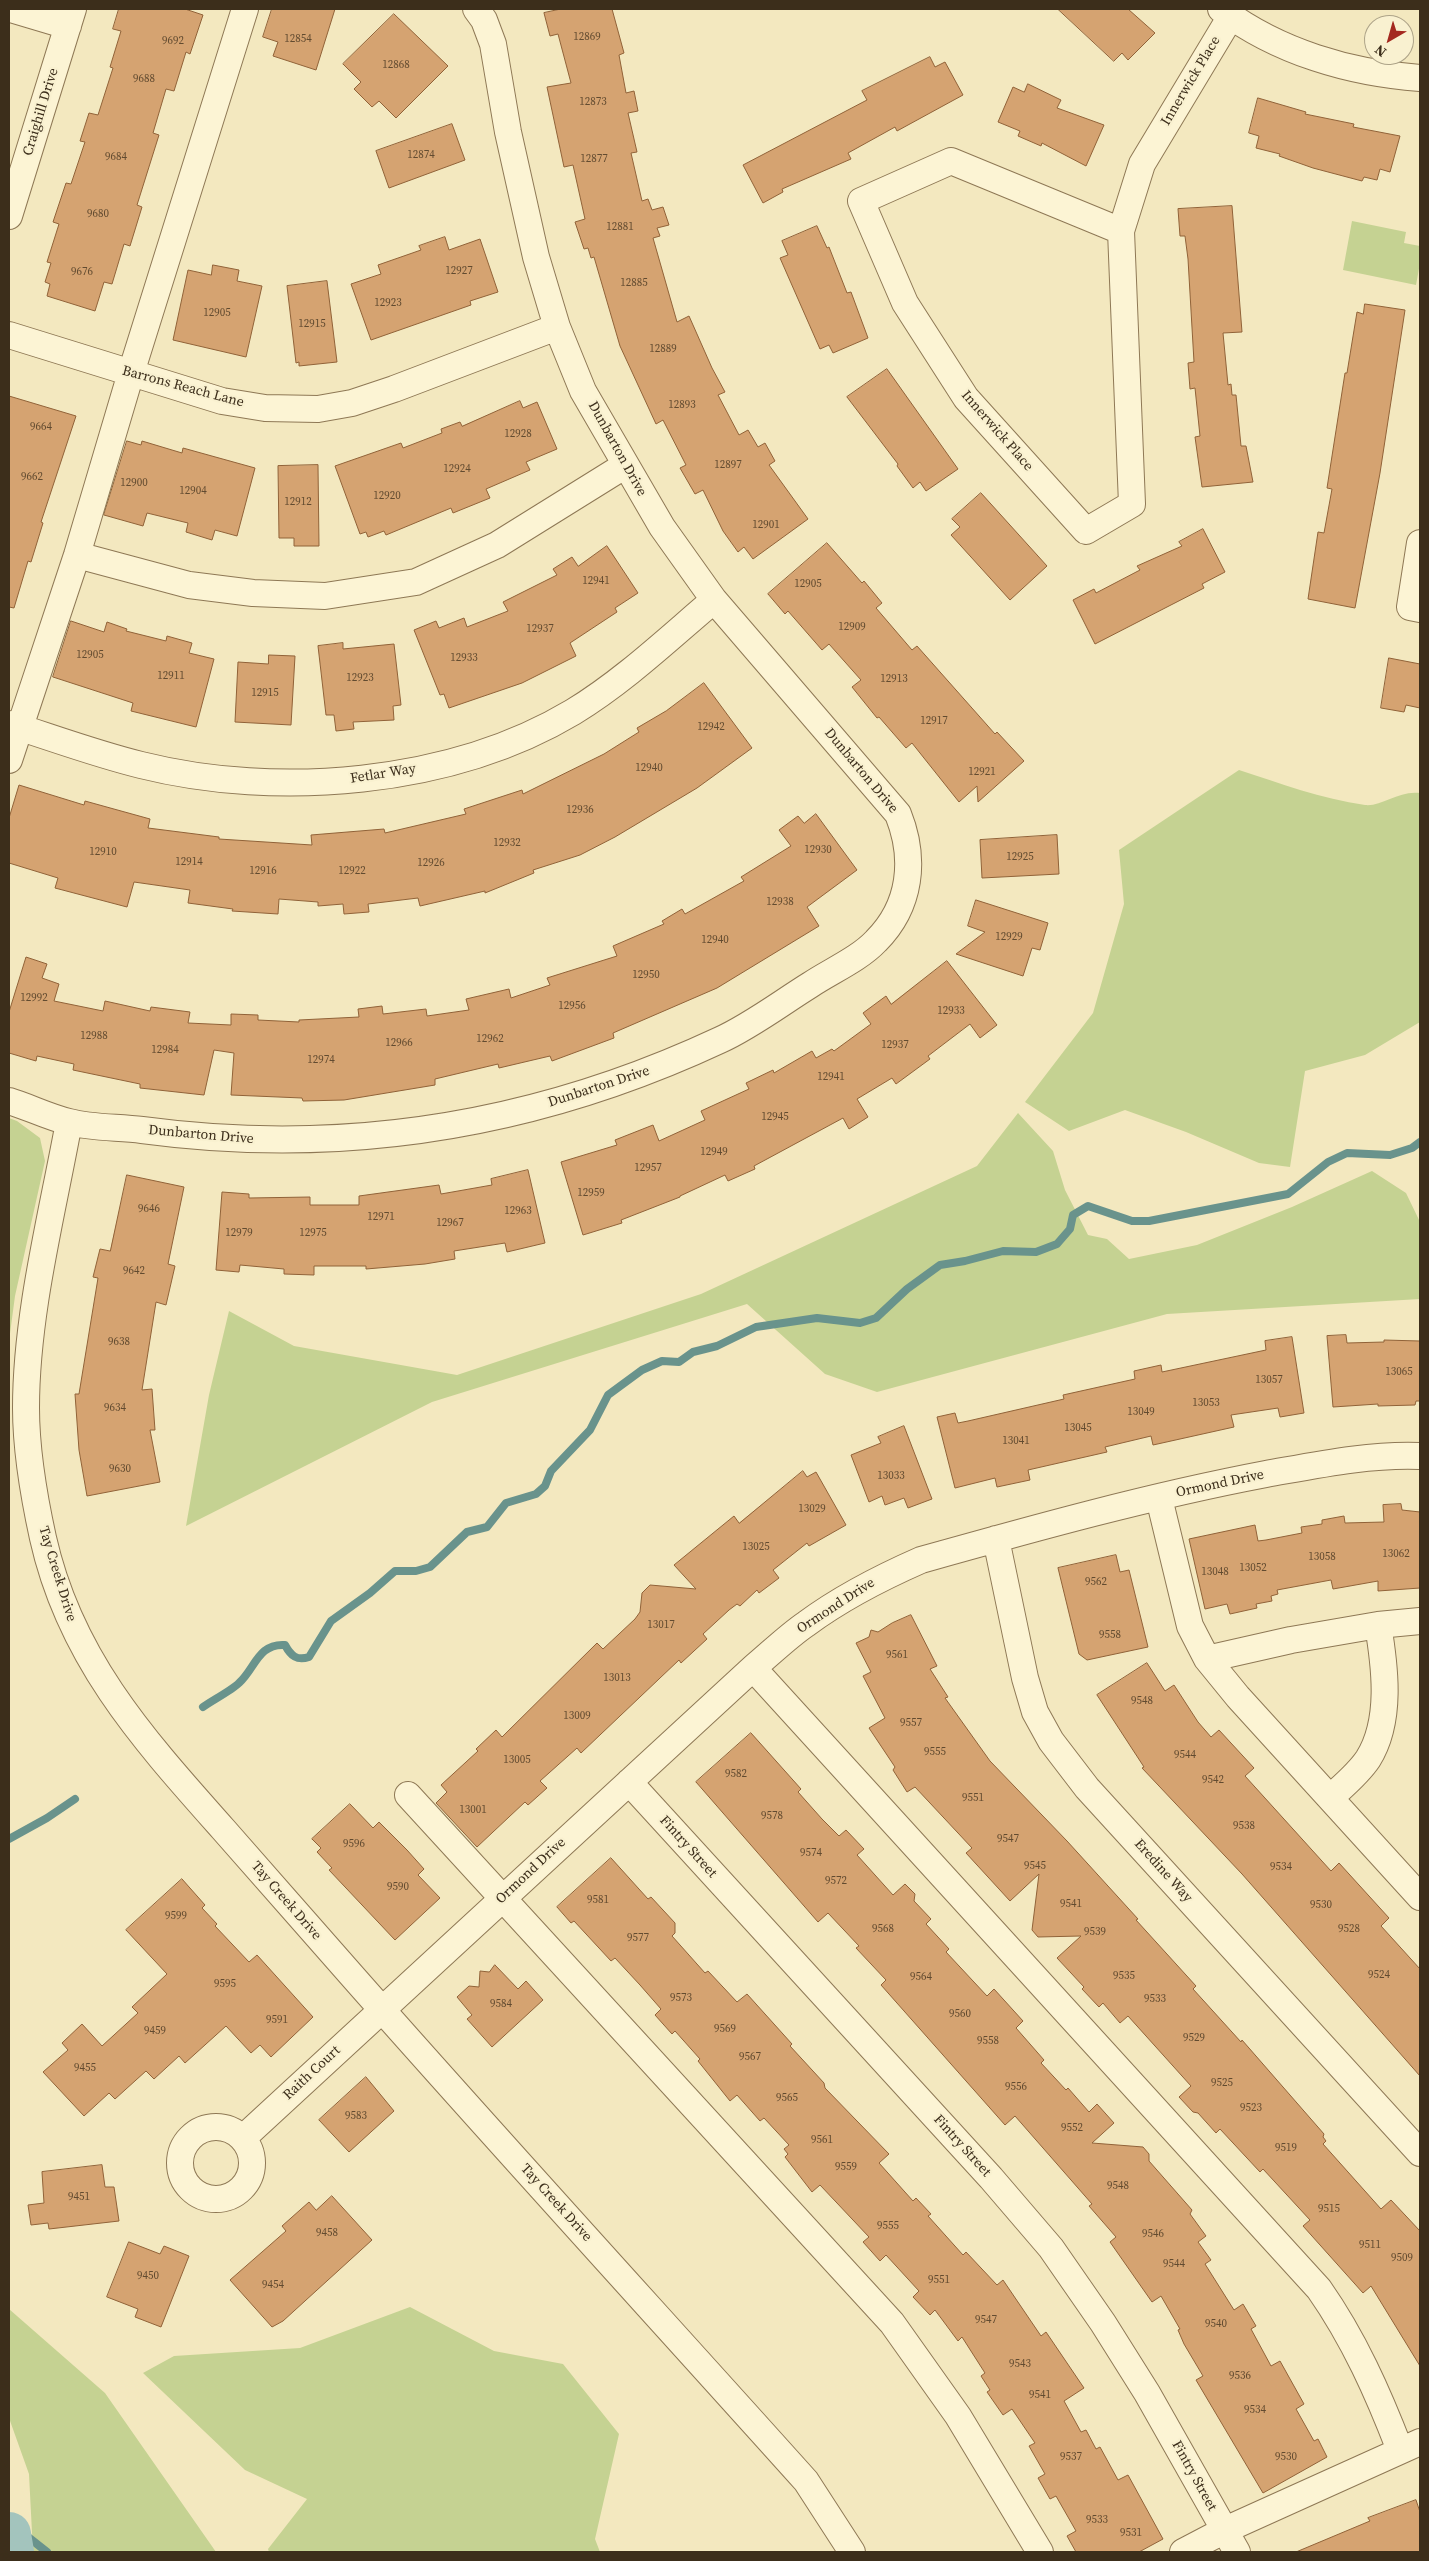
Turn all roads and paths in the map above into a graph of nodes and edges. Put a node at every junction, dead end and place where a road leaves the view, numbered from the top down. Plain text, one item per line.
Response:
1 (11, 9) edge
2 (245, 9) edge
3 (476, 9) edge
4 (1226, 12) edge
5 (71, 17) edge
6 (1420, 78) edge
7 (9, 216) edge
8 (1121, 231) junction
9 (557, 327) junction
10 (9, 335) edge
11 (131, 373) junction
12 (624, 466) junction
13 (1420, 543) edge
14 (77, 555) junction
15 (714, 600) junction
16 (1420, 609) edge
17 (14, 726) edge
18 (9, 760) edge
19 (9, 1101) edge
20 (69, 1122) junction
21 (1420, 1456) edge
22 (1159, 1498) junction
23 (996, 1539) junction
24 (1420, 1621) edge
25 (1378, 1625) junction
26 (1207, 1659) junction
27 (753, 1668) junction
28 (629, 1782) junction
29 (408, 1795) dead end
30 (1330, 1798) junction
31 (1420, 1897) edge
32 (502, 1898) junction
33 (381, 2009) junction
34 (243, 2138) dead end
35 (1420, 2153) edge
36 (1410, 2446) edge
37 (1231, 2541) edge
38 (852, 2552) edge
39 (1040, 2552) edge
40 (1183, 2552) edge

1 - 5 street
2 - 11 street
3 - 9 street, Dunbarton Drive
4 - 6 street
4 - 8 street, Innerwick Place
5 - 7 street, Craighill Drive
8 - 8 street, Innerwick Place
9 - 11 street, Barrons Reach Lane
9 - 12 street, Dunbarton Drive
10 - 11 street, Barrons Reach Lane
11 - 14 street
12 - 14 street
12 - 15 street, Dunbarton Drive
13 - 16 street
14 - 17 street
15 - 17 street, Fetlar Way
15 - 20 street, Dunbarton Drive
17 - 18 street
19 - 20 street, Dunbarton Drive
20 - 33 street, Tay Creek Drive
21 - 22 street, Ormond Drive
22 - 23 street, Ormond Drive
22 - 26 street
23 - 27 street, Ormond Drive
23 - 35 street, Eredine Way
24 - 25 street
25 - 26 street
25 - 30 street
26 - 30 street
27 - 28 street, Ormond Drive
27 - 36 street
28 - 32 street, Ormond Drive
28 - 37 street, Fintry Street
29 - 32 street
30 - 31 street
32 - 33 street, Ormond Drive
32 - 39 street
33 - 34 street, Raith Court
33 - 38 street, Tay Creek Drive
36 - 37 street
37 - 40 street

